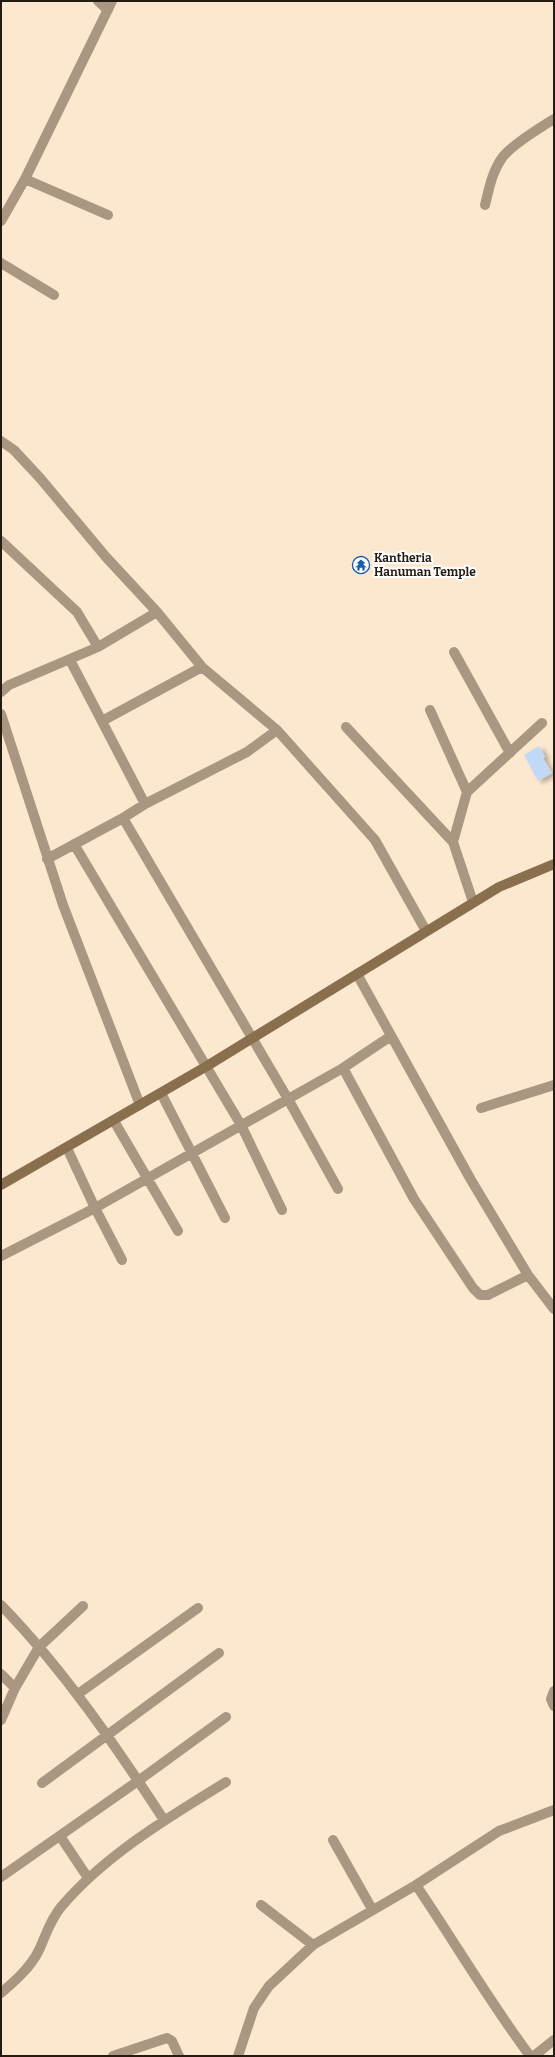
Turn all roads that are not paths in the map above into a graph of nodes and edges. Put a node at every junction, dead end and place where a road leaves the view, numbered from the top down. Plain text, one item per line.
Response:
1 (98, 1) edge
2 (110, 5) edge
3 (554, 119) edge
4 (26, 179) junction
5 (485, 205) dead end
6 (108, 216) dead end
7 (1, 221) edge
8 (1, 263) edge
9 (54, 295) dead end
10 (1, 441) edge
11 (1, 541) edge
12 (157, 612) junction
13 (98, 647) junction
14 (454, 652) dead end
15 (70, 660) junction
16 (202, 667) junction
17 (1, 692) edge
18 (430, 710) dead end
19 (1, 714) edge
20 (102, 721) junction
21 (542, 723) dead end
22 (346, 727) dead end
23 (277, 730) junction
24 (510, 753) junction
25 (467, 792) junction
26 (145, 804) junction
27 (124, 818) junction
28 (453, 842) junction
29 (74, 844) junction
30 (47, 859) junction
31 (554, 864) edge
32 (473, 902) junction
33 (426, 931) junction
34 (357, 974) junction
35 (391, 1036) junction
36 (252, 1038) junction
37 (207, 1066) junction
38 (343, 1068) junction
39 (554, 1085) edge
40 (161, 1093) junction
41 (288, 1098) junction
42 (140, 1105) junction
43 (481, 1108) dead end
44 (114, 1121) junction
45 (241, 1125) junction
46 (67, 1148) junction
47 (192, 1152) junction
48 (146, 1178) junction
49 (1, 1185) edge
50 (338, 1189) dead end
51 (95, 1208) junction
52 (282, 1210) dead end
53 (225, 1218) dead end
54 (178, 1231) dead end
55 (1, 1256) edge
56 (122, 1260) dead end
57 (528, 1274) junction
58 (554, 1309) edge
59 (1, 1605) edge
60 (83, 1606) dead end
61 (198, 1608) dead end
62 (39, 1647) junction
63 (219, 1653) dead end
64 (1, 1674) edge
65 (15, 1688) junction
66 (554, 1691) edge
67 (78, 1694) junction
68 (554, 1706) edge
69 (226, 1717) dead end
70 (1, 1720) edge
71 (106, 1734) junction
72 (138, 1781) junction
73 (226, 1782) dead end
74 (42, 1783) dead end
75 (554, 1810) edge
76 (164, 1820) junction
77 (60, 1836) junction
78 (334, 1840) dead end
79 (1, 1877) edge
80 (88, 1878) junction
81 (416, 1885) junction
82 (261, 1905) dead end
83 (372, 1909) junction
84 (313, 1945) junction
85 (1, 1993) edge
86 (554, 2040) edge
87 (239, 2052) edge
88 (116, 2056) edge
89 (179, 2056) edge
90 (228, 2056) edge
91 (530, 2056) edge
92 (534, 2056) edge

1 - 2 street
2 - 4 street
3 - 5 street
4 - 6 street
4 - 7 street
8 - 9 street
10 - 12 street
11 - 13 street
12 - 13 street
12 - 16 street
13 - 15 street
14 - 24 street
15 - 17 street
15 - 20 street
16 - 20 street
16 - 23 street
18 - 25 street
19 - 30 street
20 - 26 street
21 - 24 street
22 - 28 street
23 - 26 street
23 - 33 street
24 - 25 street
25 - 28 street
26 - 27 street
27 - 29 street
27 - 36 street
28 - 32 street
29 - 30 street
29 - 37 street
30 - 42 street
31 - 32 main road
32 - 33 main road
33 - 34 main road
34 - 35 street
34 - 36 main road
35 - 38 street
35 - 57 street
36 - 37 main road
36 - 41 street
37 - 40 main road
37 - 45 street
38 - 41 street
38 - 57 street
39 - 43 street
40 - 42 main road
40 - 47 street
41 - 45 street
41 - 50 street
42 - 44 main road
44 - 46 main road
44 - 48 street
45 - 47 street
45 - 52 street
46 - 49 main road
46 - 51 street
47 - 48 street
47 - 53 street
48 - 51 street
48 - 54 street
51 - 55 street
51 - 56 street
57 - 58 street
59 - 62 street
60 - 62 street
61 - 67 street
62 - 65 street
62 - 67 street
63 - 71 street
64 - 65 street
65 - 70 street
66 - 68 street
67 - 71 street
69 - 72 street
71 - 72 street
71 - 74 street
72 - 76 street
72 - 77 street
73 - 76 street
75 - 81 street
76 - 80 street
77 - 79 street
77 - 80 street
78 - 83 street
80 - 85 street
81 - 83 street
81 - 91 street
82 - 84 street
83 - 84 street
84 - 87 street
86 - 92 street
87 - 90 street
88 - 89 street

